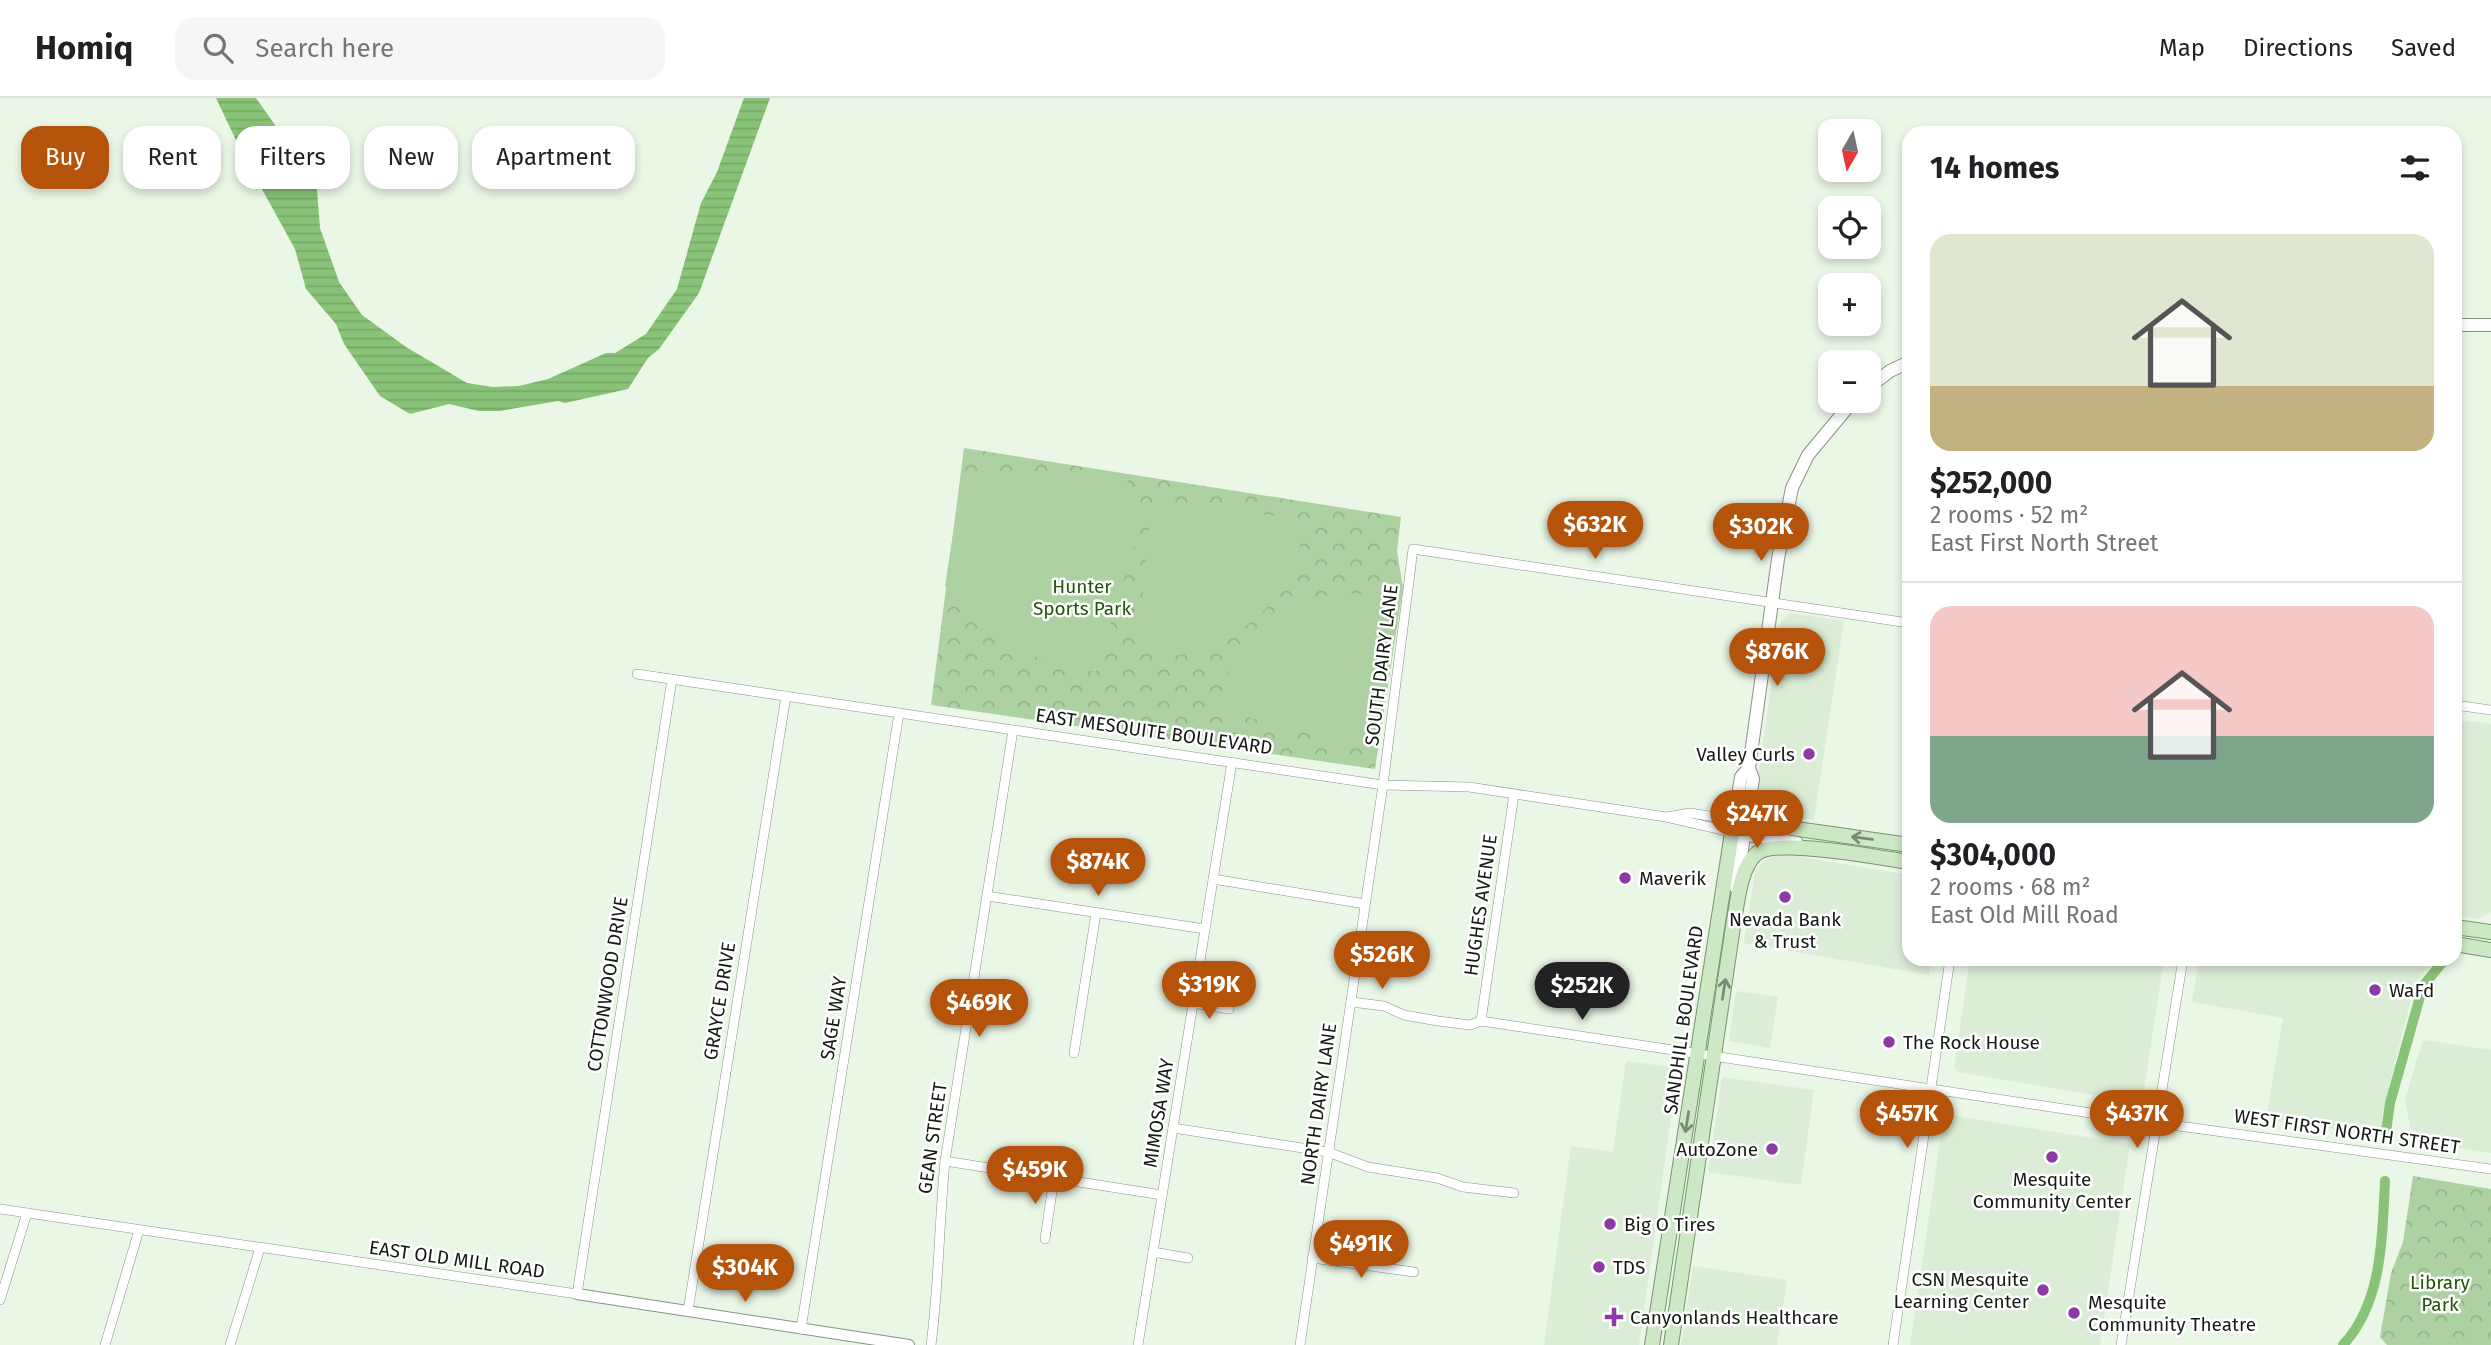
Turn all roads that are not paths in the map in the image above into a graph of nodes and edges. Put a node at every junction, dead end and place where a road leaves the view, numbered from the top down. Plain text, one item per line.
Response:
1 (2491, 325) edge
2 (2462, 326) edge
3 (1902, 365) edge
4 (1881, 378) edge
5 (1843, 413) edge
6 (1772, 603) junction
7 (1902, 623) edge
8 (637, 674) dead end
9 (672, 679) junction
10 (786, 696) junction
11 (2462, 706) edge
12 (2491, 710) edge
13 (899, 713) junction
14 (1013, 730) junction
15 (1232, 762) junction
16 (1383, 785) junction
17 (1514, 794) junction
18 (1739, 827) junction
19 (1902, 844) edge
20 (1825, 849) junction
21 (1902, 861) edge
22 (1213, 879) junction
23 (987, 896) junction
24 (1365, 904) junction
25 (1096, 913) junction
26 (1734, 920) junction
27 (2462, 928) edge
28 (1205, 929) junction
29 (2491, 932) edge
30 (2462, 945) edge
31 (2491, 950) edge
32 (1949, 966) edge
33 (2182, 966) edge
34 (1351, 1002) junction
35 (1193, 1003) junction
36 (1229, 1009) dead end
37 (1481, 1021) junction
38 (1074, 1053) dead end
39 (1705, 1056) junction
40 (1931, 1089) junction
41 (2157, 1123) junction
42 (1173, 1128) junction
43 (1328, 1152) junction
44 (945, 1161) junction
45 (2491, 1169) edge
46 (1054, 1178) junction
47 (1514, 1193) dead end
48 (1162, 1195) junction
49 (1674, 1206) junction
50 (0, 1209) edge
51 (27, 1213) junction
52 (139, 1230) junction
53 (1045, 1239) dead end
54 (260, 1248) junction
55 (1153, 1252) junction
56 (1188, 1258) dead end
57 (1312, 1258) junction
58 (1413, 1272) dead end
59 (1679, 1288) junction
60 (577, 1294) junction
61 (0, 1300) edge
62 (688, 1311) junction
63 (801, 1329) junction
64 (105, 1345) edge
65 (230, 1345) edge
66 (909, 1345) edge
67 (932, 1345) edge
68 (1138, 1345) edge
69 (1300, 1345) edge
70 (1652, 1345) edge
71 (1671, 1345) edge
72 (1893, 1345) edge
73 (2121, 1345) edge

1 - 2 main road
3 - 4 main road
5 - 6 main road
6 - 7 street
6 - 16 street, SOUTH DAIRY LANE
6 - 18 main road
8 - 9 street, EAST MESQUITE BOULEVARD
9 - 10 street, EAST MESQUITE BOULEVARD
9 - 60 street, COTTONWOOD DRIVE
10 - 13 street, EAST MESQUITE BOULEVARD
10 - 62 street, GRAYCE DRIVE
11 - 12 street
13 - 14 street, EAST MESQUITE BOULEVARD
13 - 63 street, SAGE WAY
14 - 15 street, EAST MESQUITE BOULEVARD
14 - 23 street, GEAN STREET
15 - 16 street, EAST MESQUITE BOULEVARD
15 - 22 street, MIMOSA WAY
16 - 17 street, EAST MESQUITE BOULEVARD
16 - 24 street, NORTH DAIRY LANE
17 - 18 street, EAST MESQUITE BOULEVARD
17 - 37 street, HUGHES AVENUE
19 -> 18 main road, EAST MESQUITE BOULEVARD
18 - 20 main road, EAST MESQUITE BOULEVARD
18 - 26 main road, SANDHILL BOULEVARD
18 - 39 main road, SANDHILL BOULEVARD
20 - 21 main road, EAST MESQUITE BOULEVARD
20 - 26 main road
22 - 24 street
22 - 28 street, MIMOSA WAY
23 - 25 street
23 - 44 street, GEAN STREET
24 - 34 street, NORTH DAIRY LANE
25 - 28 street
25 - 38 street
39 -> 26 main road, SANDHILL BOULEVARD
27 - 29 main road
28 - 35 street, MIMOSA WAY
30 - 31 main road
32 - 40 street
33 - 41 street
34 - 37 street, WEST FIRST NORTH STREET
34 - 43 street, NORTH DAIRY LANE
35 - 36 street
35 - 42 street, MIMOSA WAY
37 - 39 street, WEST FIRST NORTH STREET
39 - 40 street, WEST FIRST NORTH STREET
39 -> 49 main road, SANDHILL BOULEVARD
39 - 59 main road, SANDHILL BOULEVARD
40 - 41 street, WEST FIRST NORTH STREET
40 - 72 street
41 - 45 street, WEST FIRST NORTH STREET
41 - 73 street
42 - 43 street
42 - 48 street, MIMOSA WAY
43 - 47 street
43 - 57 street, NORTH DAIRY LANE
44 - 46 street
44 - 67 street, GEAN STREET
46 - 48 street
46 - 53 street
48 - 55 street, MIMOSA WAY
49 - 59 main road
49 - 70 main road, SANDHILL BOULEVARD
50 - 51 street, EAST OLD MILL ROAD
51 - 52 street, EAST OLD MILL ROAD
51 - 61 street
52 - 54 street, EAST OLD MILL ROAD
52 - 64 street
54 - 60 street, EAST OLD MILL ROAD
54 - 65 street
55 - 56 street
55 - 68 street, MIMOSA WAY
57 - 58 street
57 - 69 street, NORTH DAIRY LANE
59 - 71 main road, SANDHILL BOULEVARD
60 - 62 street, EAST OLD MILL ROAD
62 - 63 street, EAST OLD MILL ROAD
63 - 66 street, EAST OLD MILL ROAD

